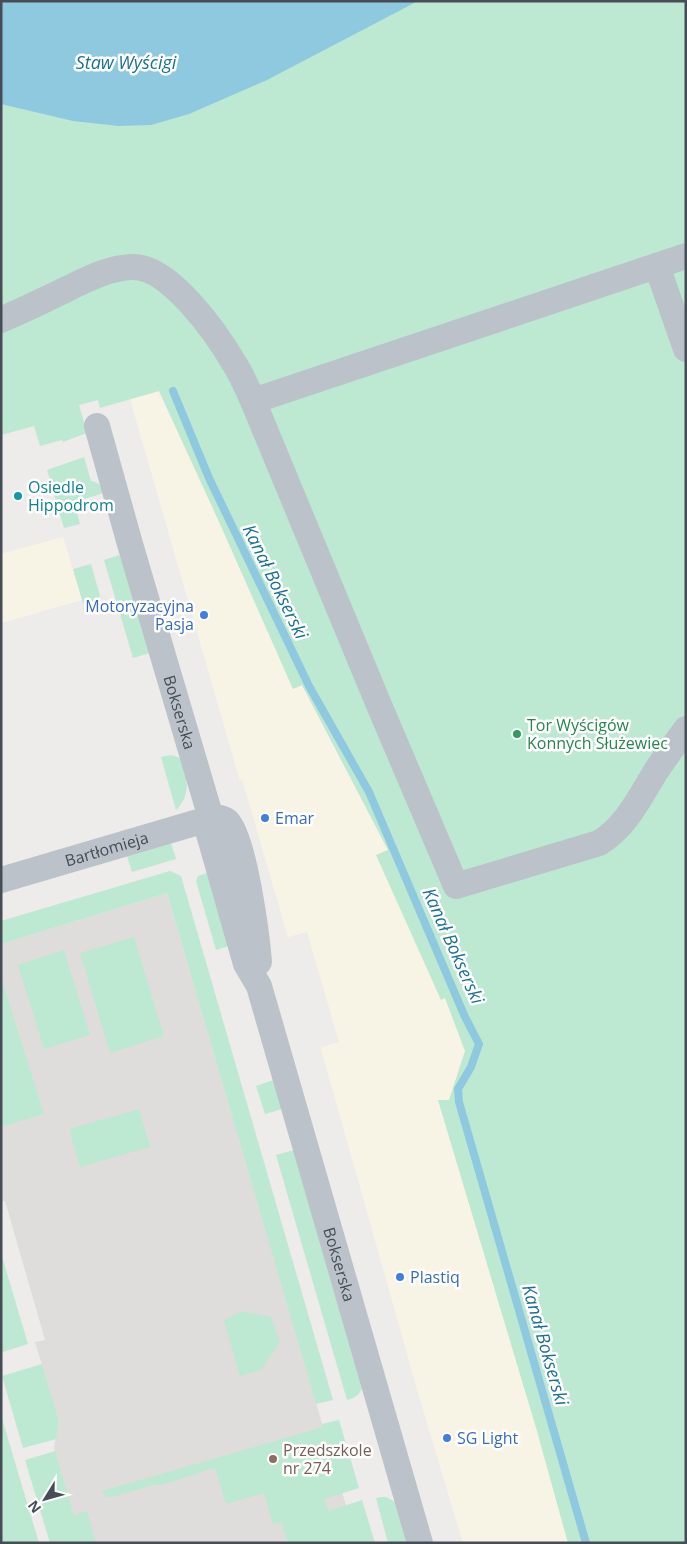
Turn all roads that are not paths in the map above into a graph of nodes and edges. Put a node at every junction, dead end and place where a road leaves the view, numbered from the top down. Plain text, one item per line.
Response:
1 (686, 256) edge
2 (657, 266) junction
3 (1, 320) edge
4 (686, 349) edge
5 (254, 401) junction
6 (97, 426) dead end
7 (686, 729) edge
8 (208, 819) junction
9 (1, 880) edge
10 (420, 1543) edge

1 - 2 street
2 - 4 street
2 - 5 street
3 - 5 street
5 - 7 street
6 - 8 street, Bokserska
8 - 9 street, Bartłomieja
8 - 10 street, Bokserska

